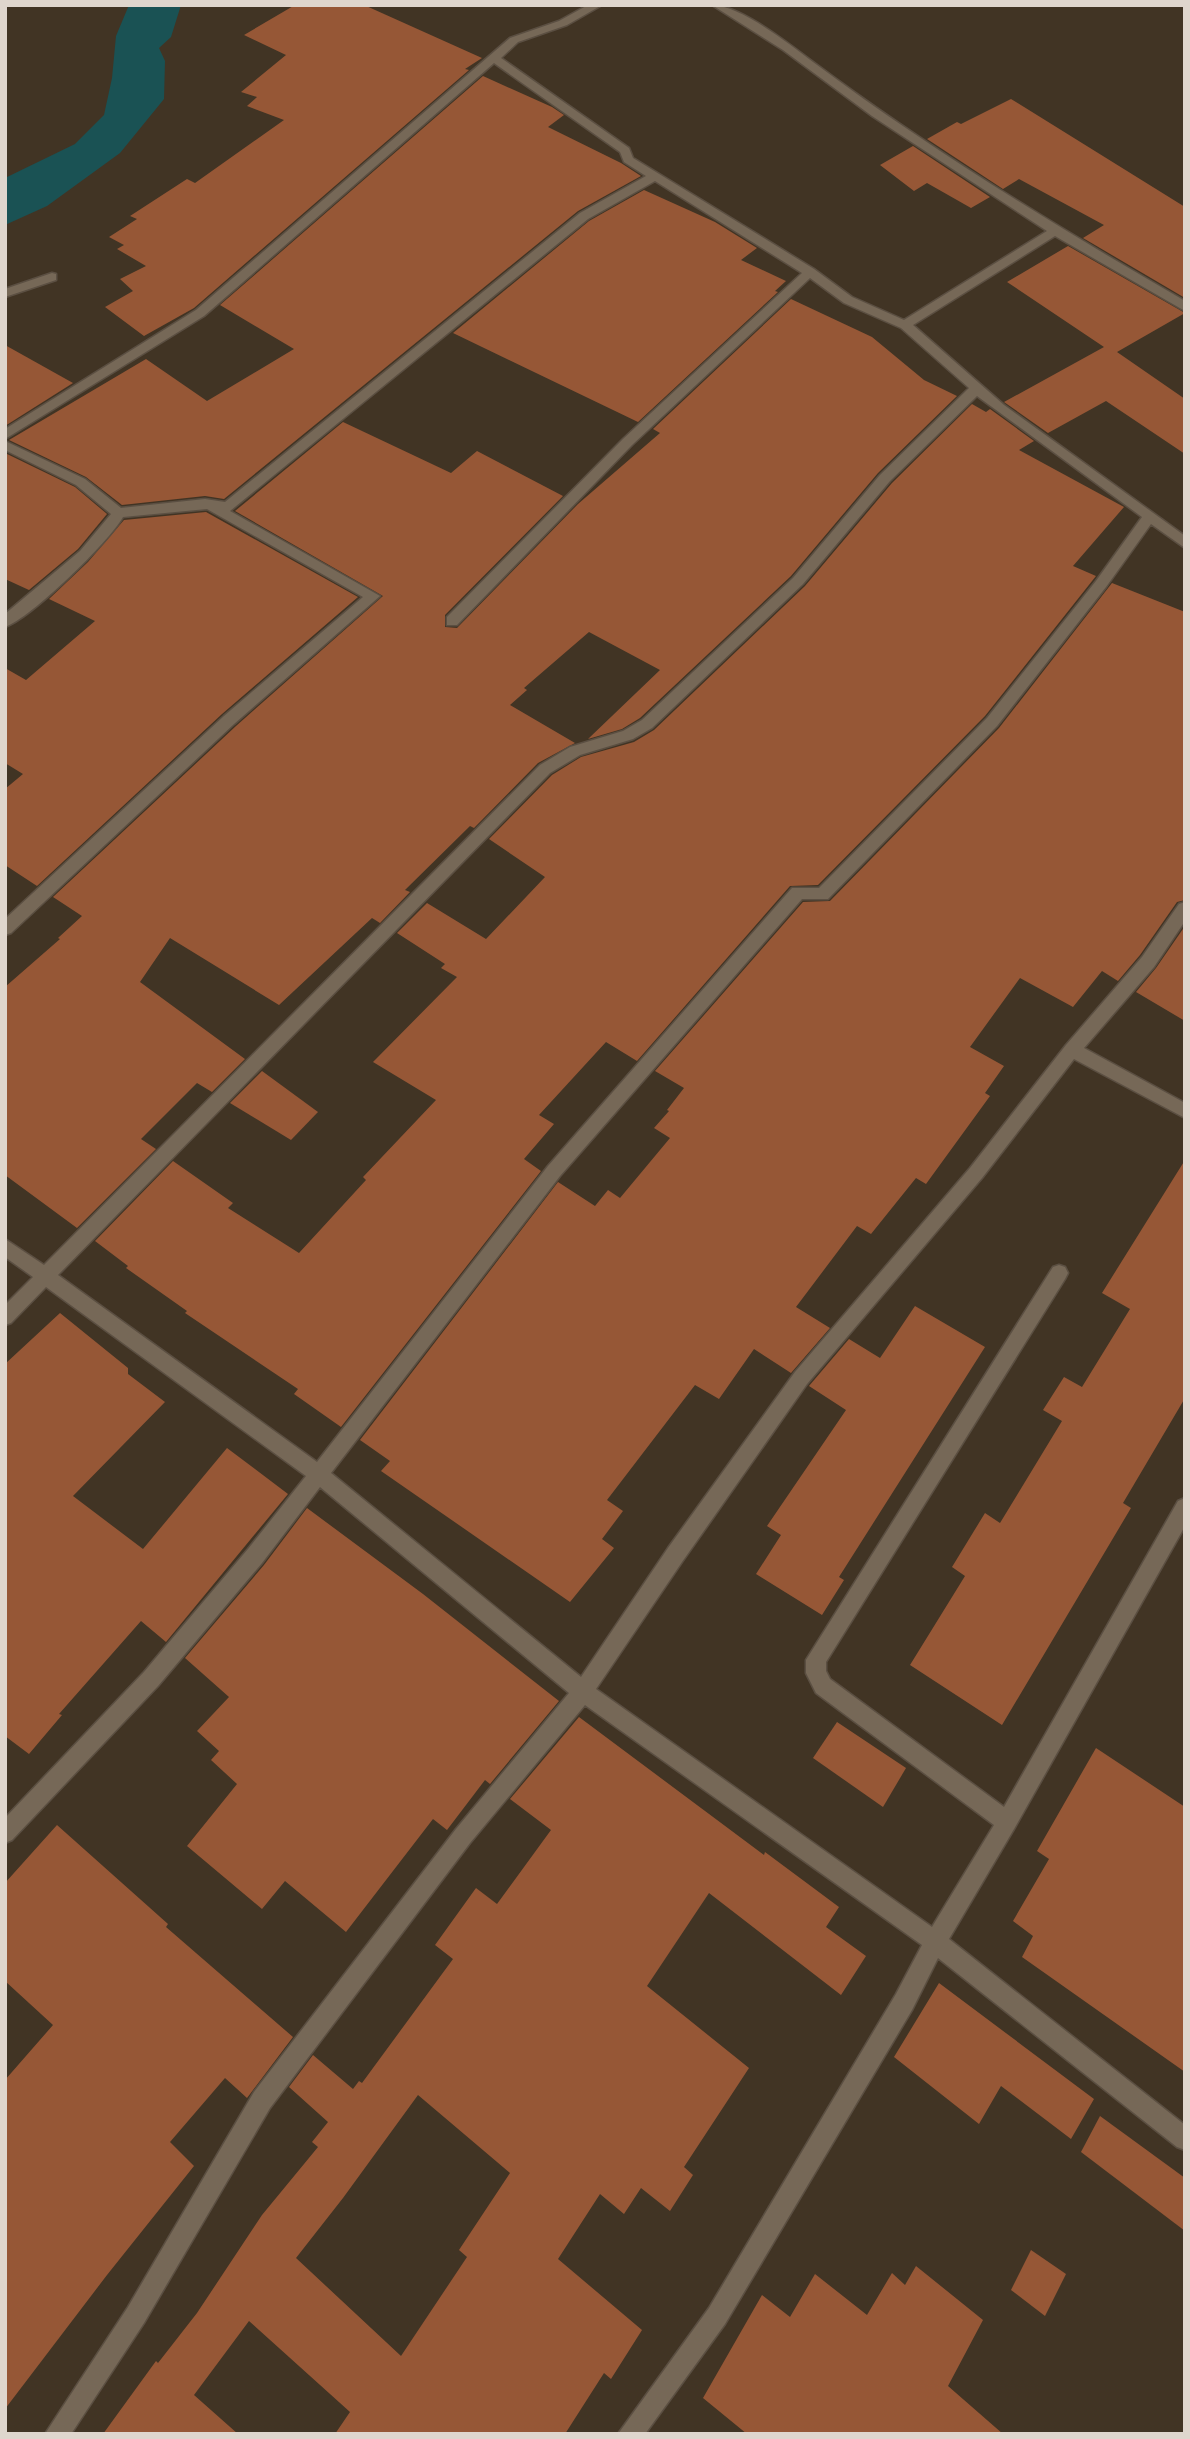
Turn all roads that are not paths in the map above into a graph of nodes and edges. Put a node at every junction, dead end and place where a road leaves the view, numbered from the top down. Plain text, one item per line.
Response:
1 (597, 5) edge
2 (718, 5) edge
3 (494, 58) junction
4 (655, 176) junction
5 (1055, 231) junction
6 (810, 272) junction
7 (52, 277) dead end
8 (5, 293) edge
9 (1185, 307) edge
10 (905, 324) junction
11 (976, 389) junction
12 (5, 435) edge
13 (5, 445) edge
14 (205, 504) junction
15 (118, 513) junction
16 (1149, 517) junction
17 (1185, 543) edge
18 (452, 621) dead end
19 (5, 622) edge
20 (1185, 908) edge
21 (5, 929) edge
22 (1072, 1050) junction
23 (1185, 1111) edge
24 (5, 1247) edge
25 (1059, 1273) dead end
26 (45, 1278) junction
27 (5, 1317) edge
28 (320, 1475) junction
29 (1185, 1507) edge
30 (583, 1692) junction
31 (1007, 1822) junction
32 (5, 1833) edge
33 (935, 1942) junction
34 (1185, 2139) edge
35 (57, 2434) edge
36 (630, 2434) edge

1 - 3 street
2 - 5 street
3 - 4 street
3 - 12 street
4 - 6 street
4 - 14 street
5 - 9 street
5 - 10 street
6 - 10 street
6 - 18 street
7 - 8 street
10 - 11 street
11 - 16 street
11 - 26 street
13 - 15 street
14 - 15 street
14 - 21 street
15 - 19 street
16 - 17 street
16 - 28 street
20 - 22 street
22 - 23 street
22 - 30 street
24 - 26 street
25 - 31 street
26 - 27 street
26 - 28 street
28 - 30 street
28 - 32 street
29 - 31 street
30 - 33 street
30 - 35 street
31 - 33 street
33 - 34 street
33 - 36 street

